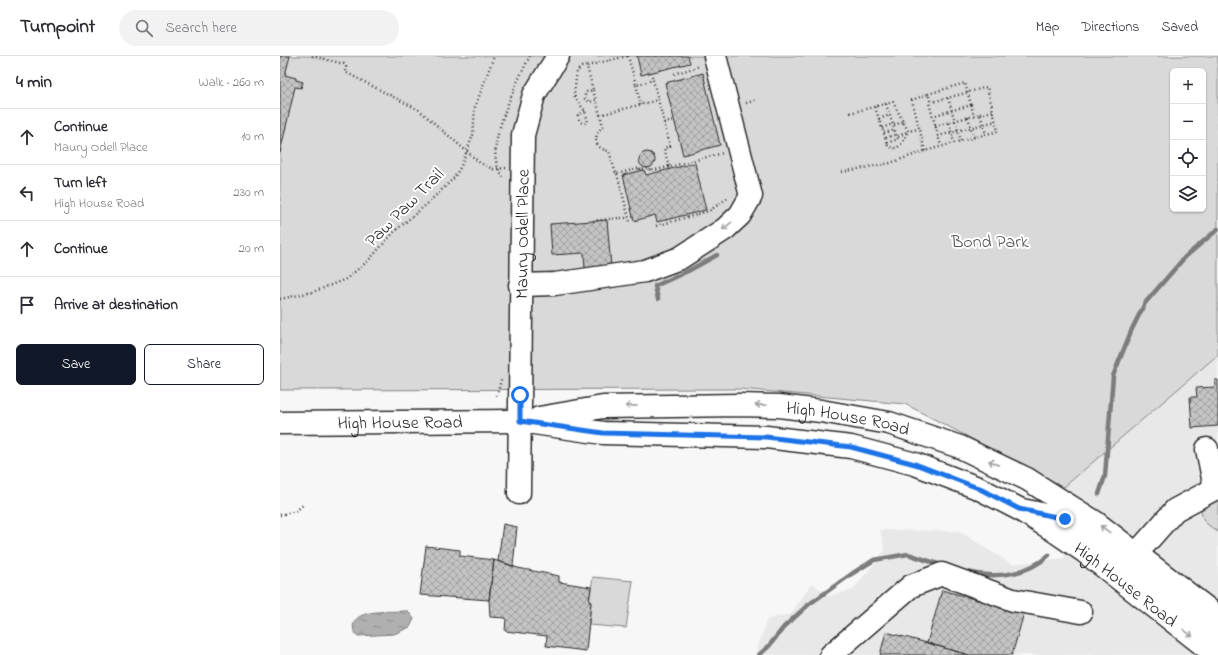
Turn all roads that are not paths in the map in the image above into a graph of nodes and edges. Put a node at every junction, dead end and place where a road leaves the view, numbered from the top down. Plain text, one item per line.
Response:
1 (558, 56) edge
2 (708, 61) edge
3 (520, 285) junction
4 (520, 421) junction
5 (280, 423) edge
6 (1207, 449) dead end
7 (1216, 487) edge
8 (519, 493) dead end
9 (1019, 509) junction
10 (1137, 553) junction
11 (1114, 574) junction
12 (1081, 612) dead end
13 (1218, 617) edge
14 (1218, 633) edge
15 (831, 655) edge
16 (1216, 655) edge

1 - 3 main road, Maury Odell Place
2 -> 3 main road
3 - 4 main road, Maury Odell Place
4 - 5 main road, High House Road
4 - 8 main road, Maury Odell Place
4 - 9 main road, High House Road
10 -> 4 main road, High House Road
6 - 7 main road
7 - 10 main road
9 - 10 main road
9 - 11 main road, High House Road
10 - 13 main road, High House Road
11 - 14 main road
11 -> 16 main road, High House Road
12 - 15 main road

